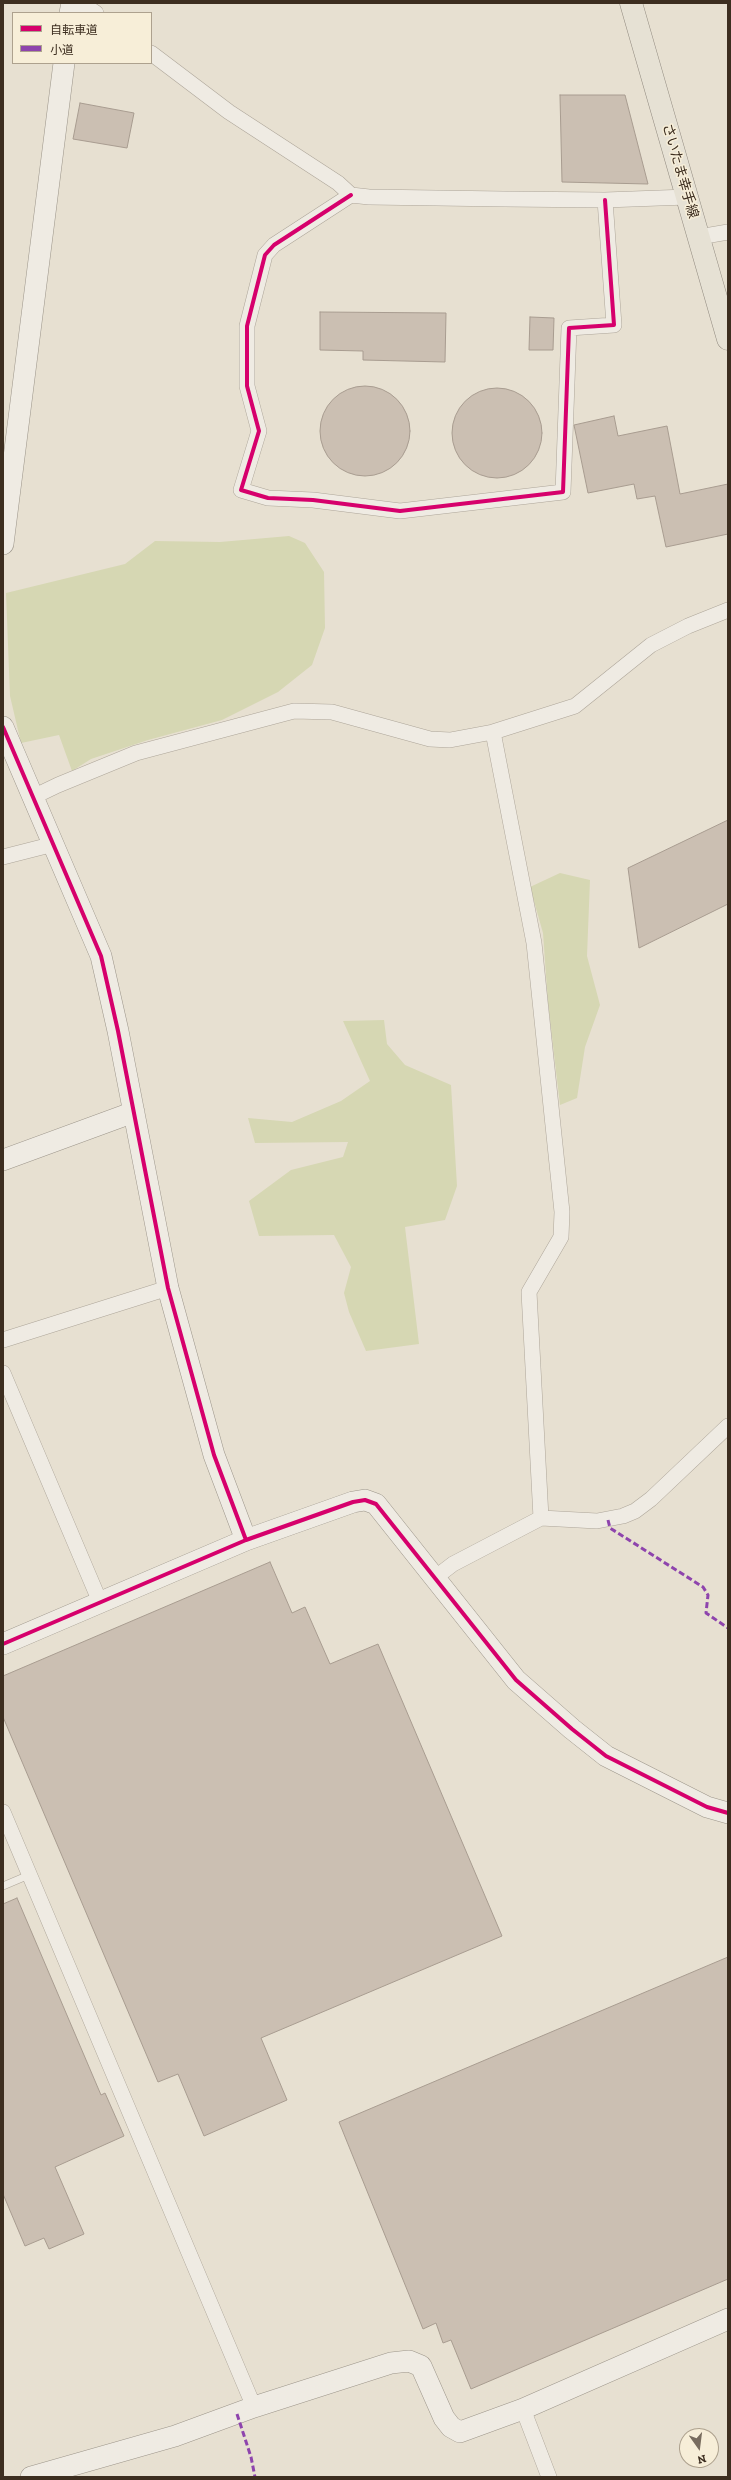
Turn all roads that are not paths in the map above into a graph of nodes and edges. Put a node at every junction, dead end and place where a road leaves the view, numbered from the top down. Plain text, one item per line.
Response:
1 (81, 3) edge
2 (631, 3) edge
3 (94, 12) edge
4 (152, 54) edge
5 (64, 64) edge
6 (352, 195) junction
7 (687, 197) junction
8 (605, 200) junction
9 (728, 232) edge
10 (699, 237) junction
11 (728, 339) edge
12 (3, 544) edge
13 (728, 610) edge
14 (3, 727) edge
15 (494, 732) junction
16 (33, 797) junction
17 (54, 844) junction
18 (3, 856) edge
19 (134, 1112) junction
20 (3, 1160) edge
21 (168, 1288) junction
22 (3, 1340) edge
23 (3, 1373) edge
24 (728, 1426) edge
25 (541, 1518) junction
26 (246, 1540) junction
27 (436, 1577) junction
28 (100, 1602) junction
29 (3, 1644) edge
30 (3, 1812) edge
31 (728, 1813) edge
32 (29, 1875) junction
33 (3, 1886) edge
34 (728, 2318) edge
35 (254, 2407) junction
36 (523, 2409) junction
37 (31, 2477) edge
38 (549, 2477) edge

1 - 3 street
2 - 7 main road, さいたま幸手線
4 - 6 street
5 - 12 street
6 - 8 street
6 - 8 street
7 - 8 street
7 - 10 main road, さいたま幸手線
9 - 10 street
10 - 11 main road, さいたま幸手線
13 - 15 street
14 - 16 street
15 - 16 street
15 - 25 street
16 - 17 street
17 - 18 street
17 - 19 street
19 - 20 street
19 - 21 street
21 - 22 street
21 - 26 street
23 - 28 street
24 - 25 street
25 - 27 street
26 - 27 street
26 - 28 street
27 - 31 street
28 - 29 street
30 - 32 street
32 - 33 lane
32 - 35 street
34 - 36 street
35 - 36 street
35 - 37 street
36 - 38 street

